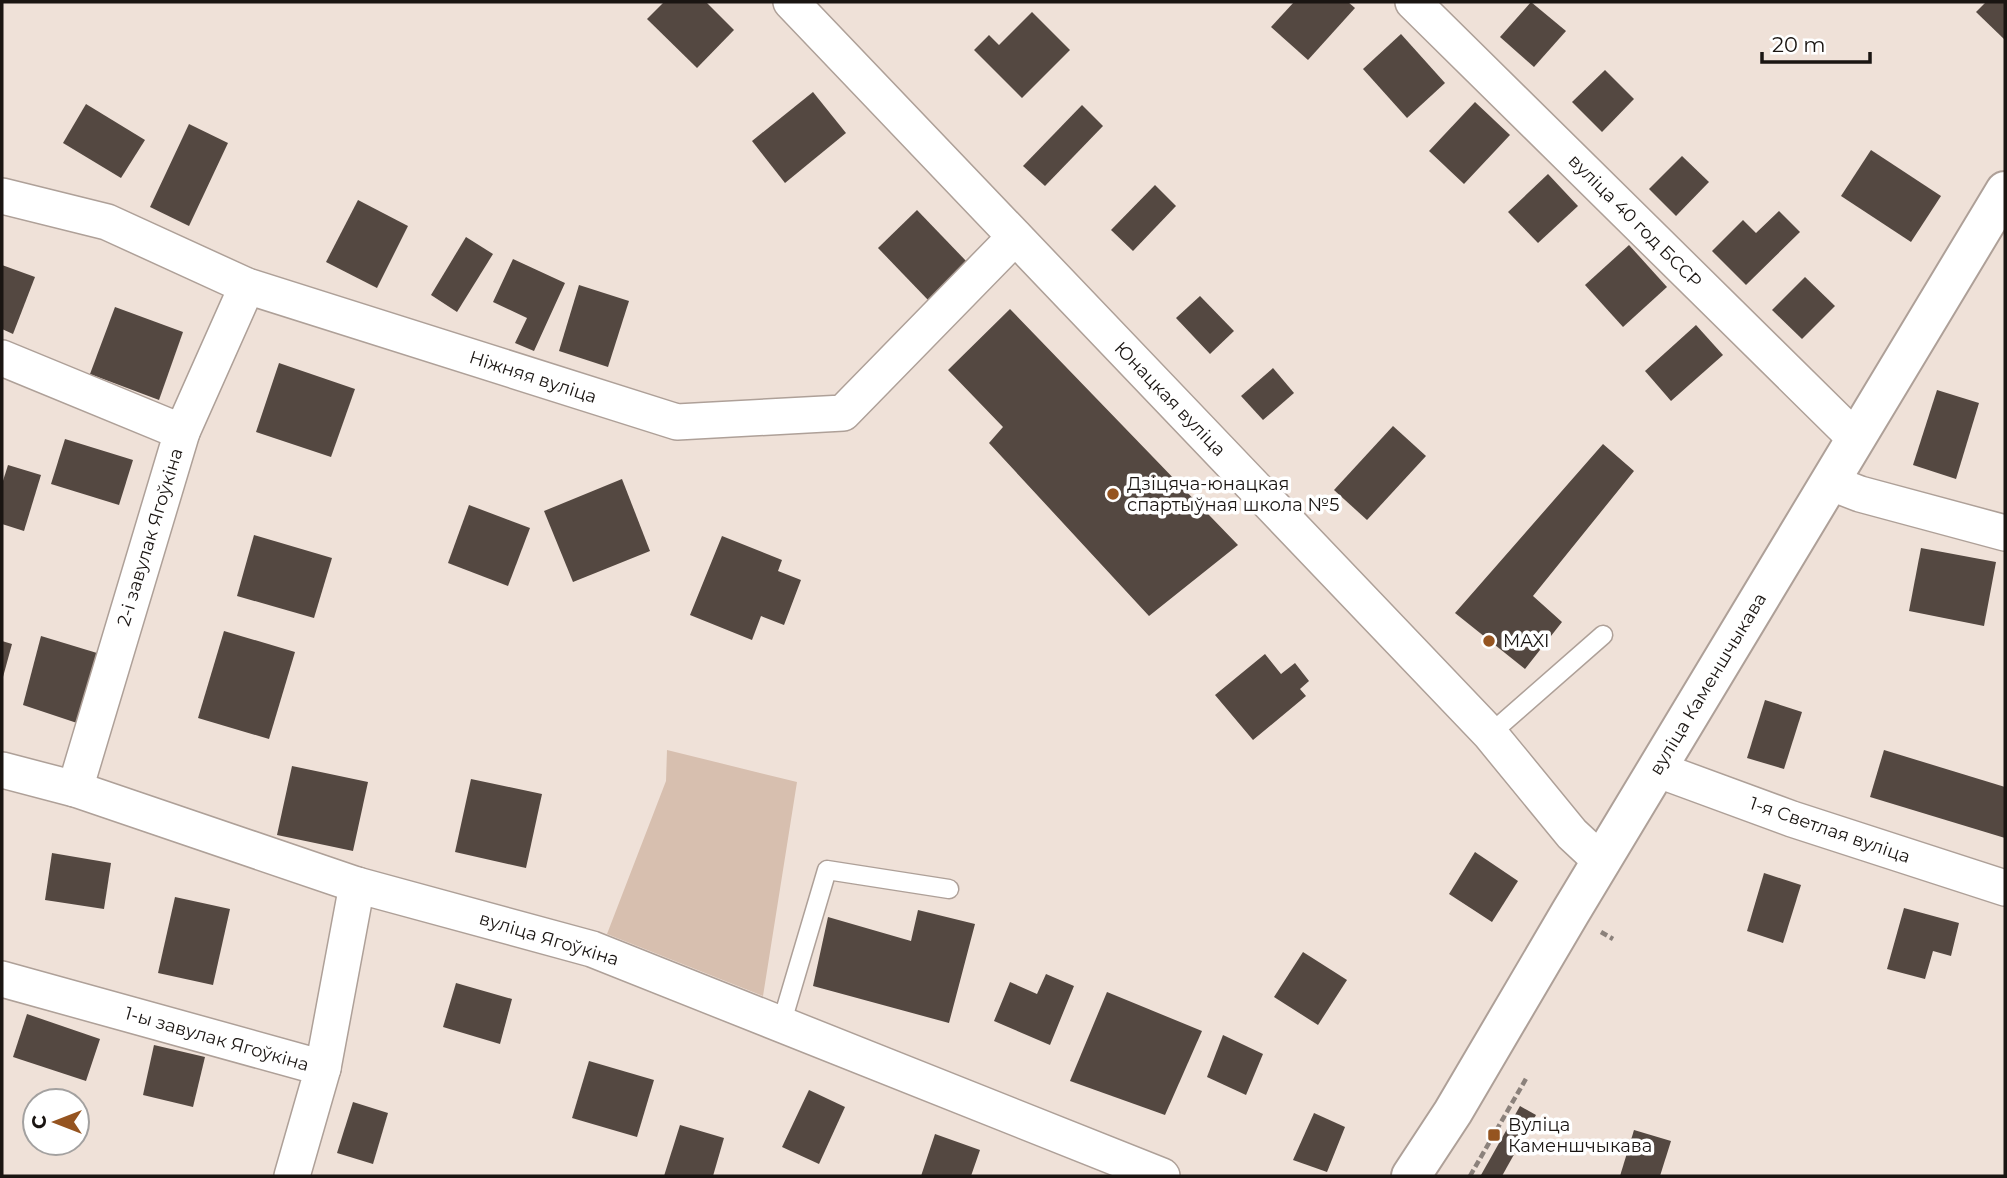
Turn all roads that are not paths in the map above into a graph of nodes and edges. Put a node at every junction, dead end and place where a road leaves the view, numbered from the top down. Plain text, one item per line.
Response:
1 (791, 2) edge
2 (1413, 2) edge
3 (2005, 191) edge
4 (2, 196) edge
5 (1015, 237) junction
6 (247, 286) junction
7 (2, 358) edge
8 (182, 432) junction
9 (1856, 439) junction
10 (1829, 482) junction
11 (2005, 533) edge
12 (1603, 635) dead end
13 (1490, 734) junction
14 (1656, 769) junction
15 (2, 770) edge
16 (75, 789) junction
17 (1602, 862) junction
18 (356, 885) junction
19 (2005, 888) edge
20 (949, 889) dead end
21 (2, 979) edge
22 (781, 1025) junction
23 (323, 1068) junction
24 (292, 1176) edge
25 (1162, 1176) edge
26 (1411, 1176) edge

1 - 5 street, Юнацкая вуліца
2 - 9 street, вуліца 40 год БССР
3 - 9 street, вуліца Каменшчыкава
4 - 6 street, Ніжняя вуліца
5 - 6 street, Ніжняя вуліца
5 - 13 street, Юнацкая вуліца
6 - 8 street
7 - 8 street, 2-і завулак Ягоўкіна
8 - 16 street, 2-і завулак Ягоўкіна
9 - 10 street, вуліца Каменшчыкава
10 - 11 street
10 - 14 street, вуліца Каменшчыкава
12 - 13 lane
13 - 17 street, Юнацкая вуліца
14 - 17 street, вуліца Каменшчыкава
14 - 19 street, 1-я Светлая вуліца
15 - 16 street, вуліца Ягоўкіна
16 - 18 street, вуліца Ягоўкіна
17 - 26 street, вуліца Каменшчыкава
18 - 22 street, вуліца Ягоўкіна
18 - 23 street
20 - 22 lane
21 - 23 street, 1-ы завулак Ягоўкіна
22 - 25 street, вуліца Ягоўкіна
23 - 24 street, 1-ы завулак Ягоўкіна

